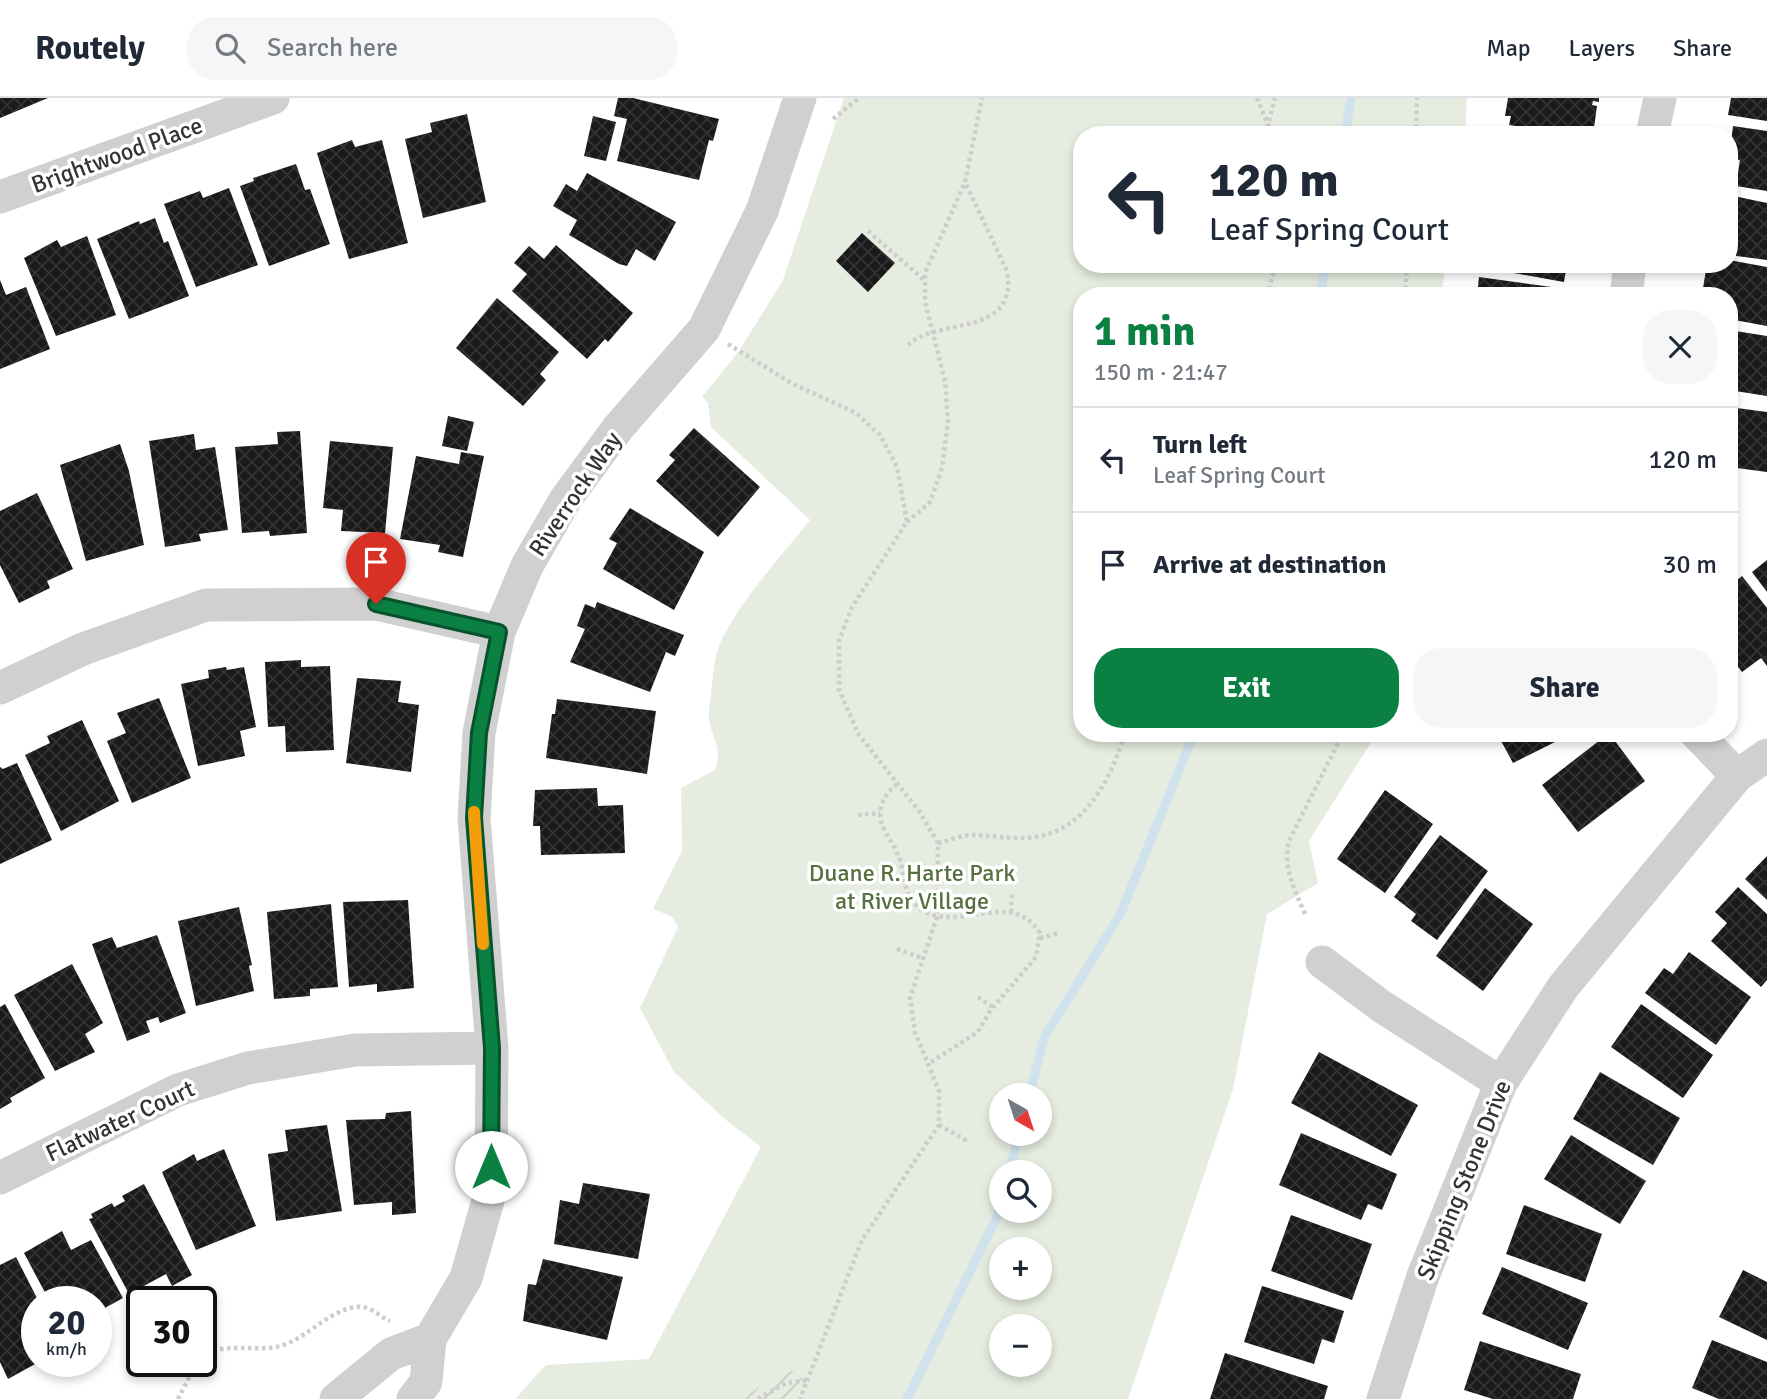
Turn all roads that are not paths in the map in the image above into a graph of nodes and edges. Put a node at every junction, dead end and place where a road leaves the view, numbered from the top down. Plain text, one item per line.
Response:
1 (273, 98) edge
2 (800, 98) edge
3 (1660, 98) edge
4 (1654, 126) edge
5 (0, 197) edge
6 (499, 632) junction
7 (0, 688) edge
8 (1705, 742) edge
9 (1767, 755) edge
10 (1738, 776) junction
11 (1322, 962) dead end
12 (492, 1048) junction
13 (1501, 1083) junction
14 (0, 1178) edge
15 (430, 1339) junction
16 (336, 1399) edge
17 (413, 1399) edge
18 (1383, 1399) edge

1 - 5 street, Brightwood Place
2 - 6 street, Riverrock Way
3 - 4 street
6 - 7 street
6 - 12 street, Riverrock Way
8 - 10 street
9 - 10 street, Skipping Stone Drive
10 - 13 street, Skipping Stone Drive
11 - 13 street
12 - 14 street, Flatwater Court
12 - 15 street, Riverrock Way
13 - 18 street, Skipping Stone Drive
15 - 16 street
15 - 17 street, Riverrock Way

